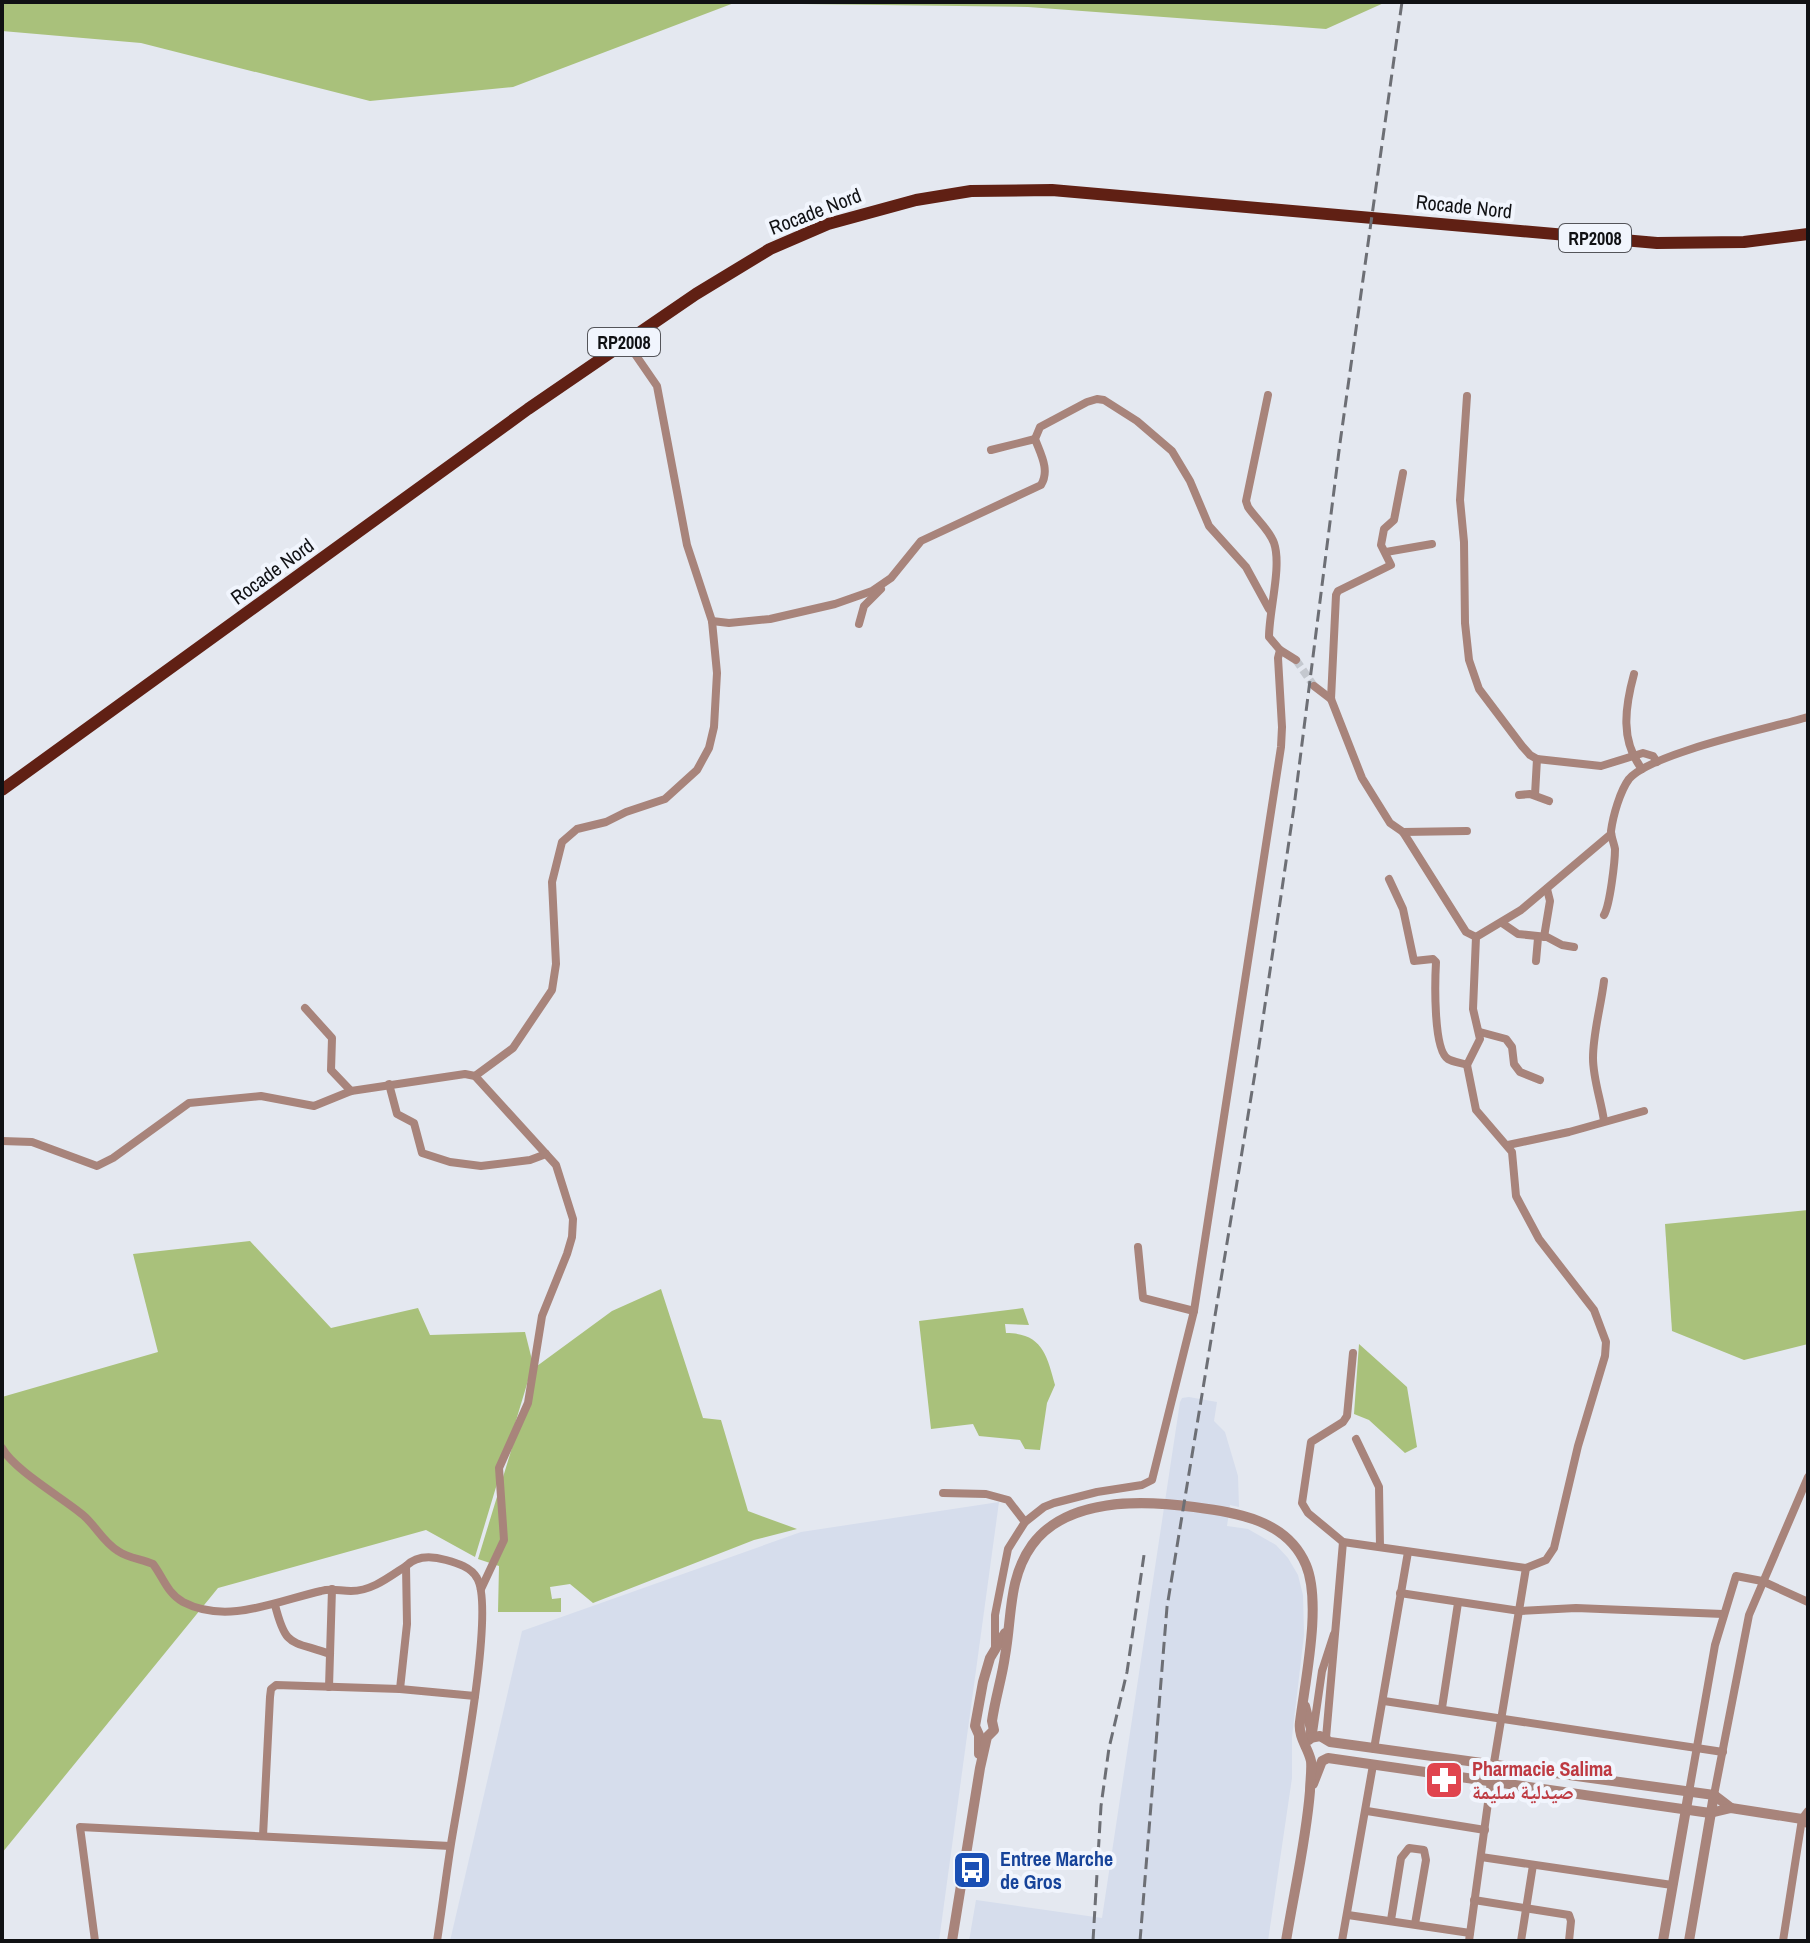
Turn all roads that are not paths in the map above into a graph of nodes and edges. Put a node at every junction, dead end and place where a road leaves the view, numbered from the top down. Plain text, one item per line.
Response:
1 (1808, 234) edge
2 (626, 341) junction
3 (1268, 395) dead end
4 (1467, 396) dead end
5 (1035, 439) junction
6 (991, 450) dead end
7 (1403, 473) dead end
8 (1432, 544) dead end
9 (1386, 552) junction
10 (884, 583) junction
11 (1269, 609) junction
12 (712, 621) junction
13 (859, 624) dead end
14 (1280, 650) junction
15 (1296, 660) tunnel mouth
16 (1634, 674) dead end
17 (1314, 686) tunnel mouth
18 (1331, 699) junction
19 (1808, 717) edge
20 (1631, 755) junction
21 (1537, 759) junction
22 (1657, 762) junction
23 (1642, 769) junction
24 (2, 790) edge
25 (1519, 795) dead end
26 (1535, 795) junction
27 (1549, 801) dead end
28 (1467, 831) dead end
29 (1403, 832) junction
30 (1611, 834) junction
31 (1389, 879) dead end
32 (1547, 889) junction
33 (1604, 915) dead end
34 (1502, 923) junction
35 (1476, 937) junction
36 (1541, 937) junction
37 (1574, 947) dead end
38 (1536, 961) dead end
39 (1604, 981) dead end
40 (305, 1008) dead end
41 (1480, 1032) junction
42 (1467, 1065) junction
43 (475, 1076) junction
44 (1540, 1080) dead end
45 (389, 1084) junction
46 (351, 1091) junction
47 (1644, 1111) dead end
48 (1604, 1121) junction
49 (2, 1141) edge
50 (1508, 1145) junction
51 (546, 1154) junction
52 (1138, 1247) dead end
53 (1194, 1311) junction
54 (1353, 1353) dead end
55 (1356, 1439) dead end
56 (2, 1448) edge
57 (1808, 1477) edge
58 (943, 1493) dead end
59 (1025, 1522) junction
60 (1343, 1542) junction
61 (1380, 1546) junction
62 (1408, 1552) junction
63 (406, 1566) junction
64 (1526, 1568) junction
65 (1762, 1581) junction
66 (332, 1589) junction
67 (481, 1589) junction
68 (1400, 1593) junction
69 (1808, 1602) edge
70 (1458, 1603) junction
71 (275, 1605) junction
72 (1520, 1611) junction
73 (1723, 1614) junction
74 (1007, 1628) junction
75 (1334, 1633) junction
76 (995, 1650) junction
77 (330, 1654) junction
78 (998, 1683) junction
79 (329, 1687) junction
80 (400, 1689) junction
81 (475, 1696) junction
82 (1384, 1701) junction
83 (1304, 1704) junction
84 (1442, 1708) junction
85 (1503, 1717) junction
86 (977, 1720) junction
87 (992, 1721) junction
88 (983, 1736) junction
89 (1312, 1738) junction
90 (1328, 1740) junction
91 (1697, 1747) junction
92 (1374, 1749) junction
93 (1723, 1752) junction
94 (1316, 1757) junction
95 (1373, 1765) junction
96 (1494, 1766) junction
97 (1491, 1781) junction
98 (1689, 1792) junction
99 (1714, 1795) junction
100 (1731, 1808) junction
101 (1687, 1809) junction
102 (1367, 1811) junction
103 (1710, 1813) junction
104 (1806, 1818) edge
105 (1485, 1830) junction
106 (263, 1836) junction
107 (450, 1846) junction
108 (1481, 1857) junction
109 (1533, 1865) junction
110 (1672, 1885) junction
111 (1474, 1900) junction
112 (1527, 1908) junction
113 (1348, 1915) junction
114 (1391, 1920) junction
115 (1415, 1924) junction
116 (1469, 1937) edge
117 (95, 1941) edge
118 (437, 1941) edge
119 (952, 1941) edge
120 (1286, 1941) edge
121 (1342, 1941) edge
122 (1521, 1941) edge
123 (1569, 1941) edge
124 (1663, 1941) edge
125 (1689, 1941) edge
126 (1783, 1941) edge

1 - 2 highway, Rocade Nord / RP2008
2 - 12 street
2 - 24 highway, Rocade Nord / RP2008
3 - 11 street
4 - 21 street
5 - 6 street
5 - 10 street
5 - 11 street
7 - 9 street
8 - 9 street
9 - 18 street
10 - 12 street
10 - 13 street
11 - 14 street
12 - 43 street
14 - 15 street
14 - 53 street
16 - 20 street
17 - 18 street
18 - 29 street
19 - 22 street
20 - 21 street
20 - 22 street
20 - 23 street
21 - 26 street
22 - 23 street
23 - 30 street
25 - 26 street
26 - 27 street
28 - 29 street
29 - 35 street
30 - 32 street
30 - 33 street
31 - 42 street
32 - 34 street
32 - 36 street
34 - 35 street
34 - 36 street
35 - 41 street
36 - 37 street
36 - 38 street
39 - 48 street
40 - 46 street
41 - 42 street
41 - 44 street
42 - 50 street
43 - 45 street
43 - 51 street
45 - 46 street
45 - 51 street
46 - 49 street
47 - 48 street
48 - 50 street
50 - 64 street
51 - 67 street
52 - 53 street
53 - 59 street
54 - 60 street
55 - 61 street
56 - 71 street
57 - 65 street
58 - 59 street
59 - 76 street
60 - 61 street
60 - 75 street
61 - 62 street
62 - 64 street
62 - 68 street
63 - 66 street
63 - 67 street
63 - 80 street
64 - 72 street
65 - 69 street
65 - 73 street
65 - 93 street
66 - 71 street
66 - 77 street
67 - 81 street
68 - 70 street
68 - 82 street
70 - 72 street
70 - 84 street
71 - 77 street
72 - 73 street
72 - 85 street
73 - 91 street
74 - 76 street
74 - 78 street
74 - 83 street
75 - 89 street
75 - 90 street
76 - 78 street
76 - 86 street
77 - 79 street
78 - 87 street
79 - 80 street
79 - 106 street
80 - 81 street
81 - 107 street
82 - 84 street
82 - 92 street
83 - 89 street
83 - 94 street
84 - 85 street
85 - 91 street
85 - 96 street
86 - 87 street
86 - 88 street
87 - 88 street
88 - 119 street
89 - 90 street
89 - 94 street
90 - 92 street
90 - 94 street
91 - 93 street
91 - 98 street
92 - 96 street
93 - 99 street
94 - 95 street
94 - 120 street
95 - 97 street
95 - 102 street
96 - 97 street
96 - 98 street
97 - 101 street
97 - 105 street
98 - 99 street
98 - 101 street
99 - 100 street
99 - 103 street
100 - 103 street
100 - 104 street
101 - 103 street
101 - 110 street
102 - 105 street
102 - 113 street
103 - 125 street
104 - 126 street
105 - 108 street
106 - 107 street
106 - 117 street
107 - 118 street
108 - 109 street
108 - 111 street
109 - 110 street
109 - 112 street
110 - 124 street
111 - 112 street
111 - 116 street
112 - 122 street
112 - 123 street
113 - 114 street
113 - 121 street
114 - 115 street
114 - 115 street
115 - 116 street

